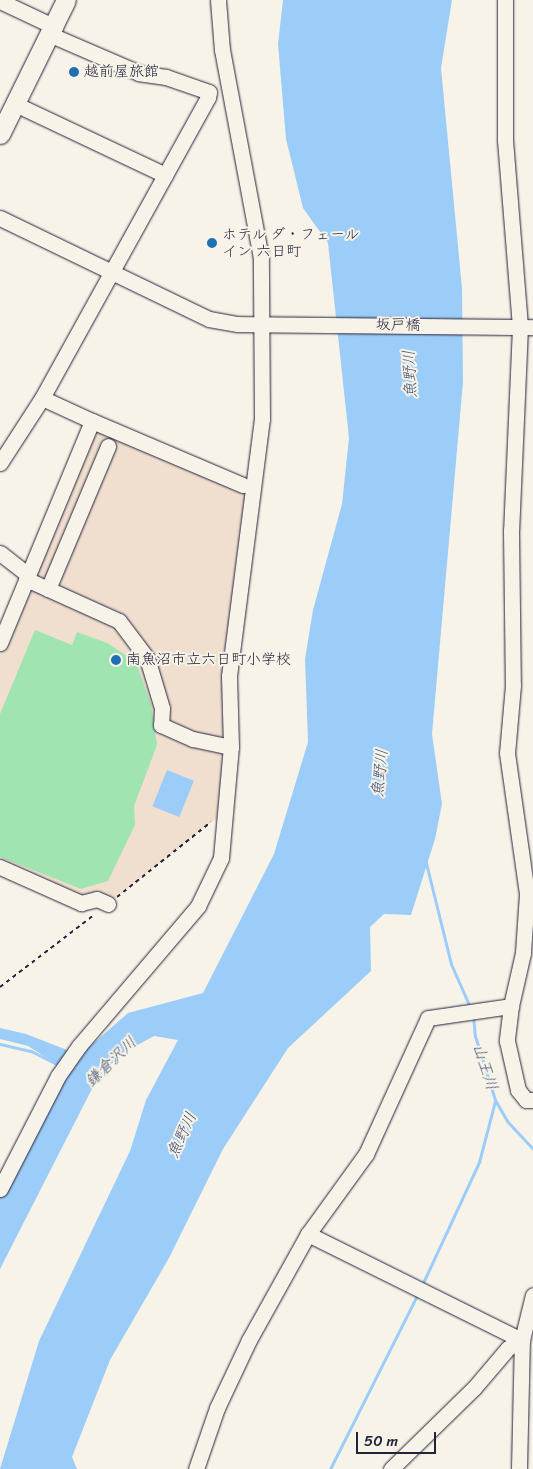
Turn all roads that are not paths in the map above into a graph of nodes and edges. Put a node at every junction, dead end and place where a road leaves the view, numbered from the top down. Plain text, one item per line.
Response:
1 (66, 0) edge
2 (218, 0) edge
3 (505, 0) edge
4 (0, 1) edge
5 (53, 31) junction
6 (9, 105) edge
7 (0, 134) edge
8 (165, 175) junction
9 (0, 218) edge
10 (110, 272) junction
11 (261, 322) junction
12 (526, 327) edge
13 (42, 398) junction
14 (92, 421) junction
15 (108, 446) dead end
16 (0, 463) edge
17 (243, 485) dead end
18 (0, 552) edge
19 (27, 577) junction
20 (48, 589) junction
21 (0, 643) edge
22 (231, 747) junction
23 (0, 867) edge
24 (108, 904) dead end
25 (510, 1006) junction
26 (533, 1100) edge
27 (0, 1189) edge
28 (308, 1234) junction
29 (533, 1295) edge
30 (522, 1340) junction
31 (196, 1469) edge
32 (391, 1469) edge
33 (519, 1469) edge

1 - 5 main road
2 - 11 street
3 - 12 street
4 - 5 street
5 - 6 main road
5 - 8 street
6 - 7 main road
6 - 8 street
8 - 10 street
9 - 10 street, 坂戸橋
10 - 11 street, 坂戸橋
10 - 13 street
11 - 12 street, 坂戸橋
11 - 22 street
12 - 25 street
13 - 14 street
13 - 16 street
14 - 17 street
14 - 19 street
15 - 20 street
18 - 19 street
19 - 20 street
19 - 21 street
20 - 22 street
22 - 27 street
23 - 24 street
25 - 26 street
25 - 28 street
28 - 30 street
28 - 31 street
29 - 30 street
30 - 32 street
30 - 33 street

